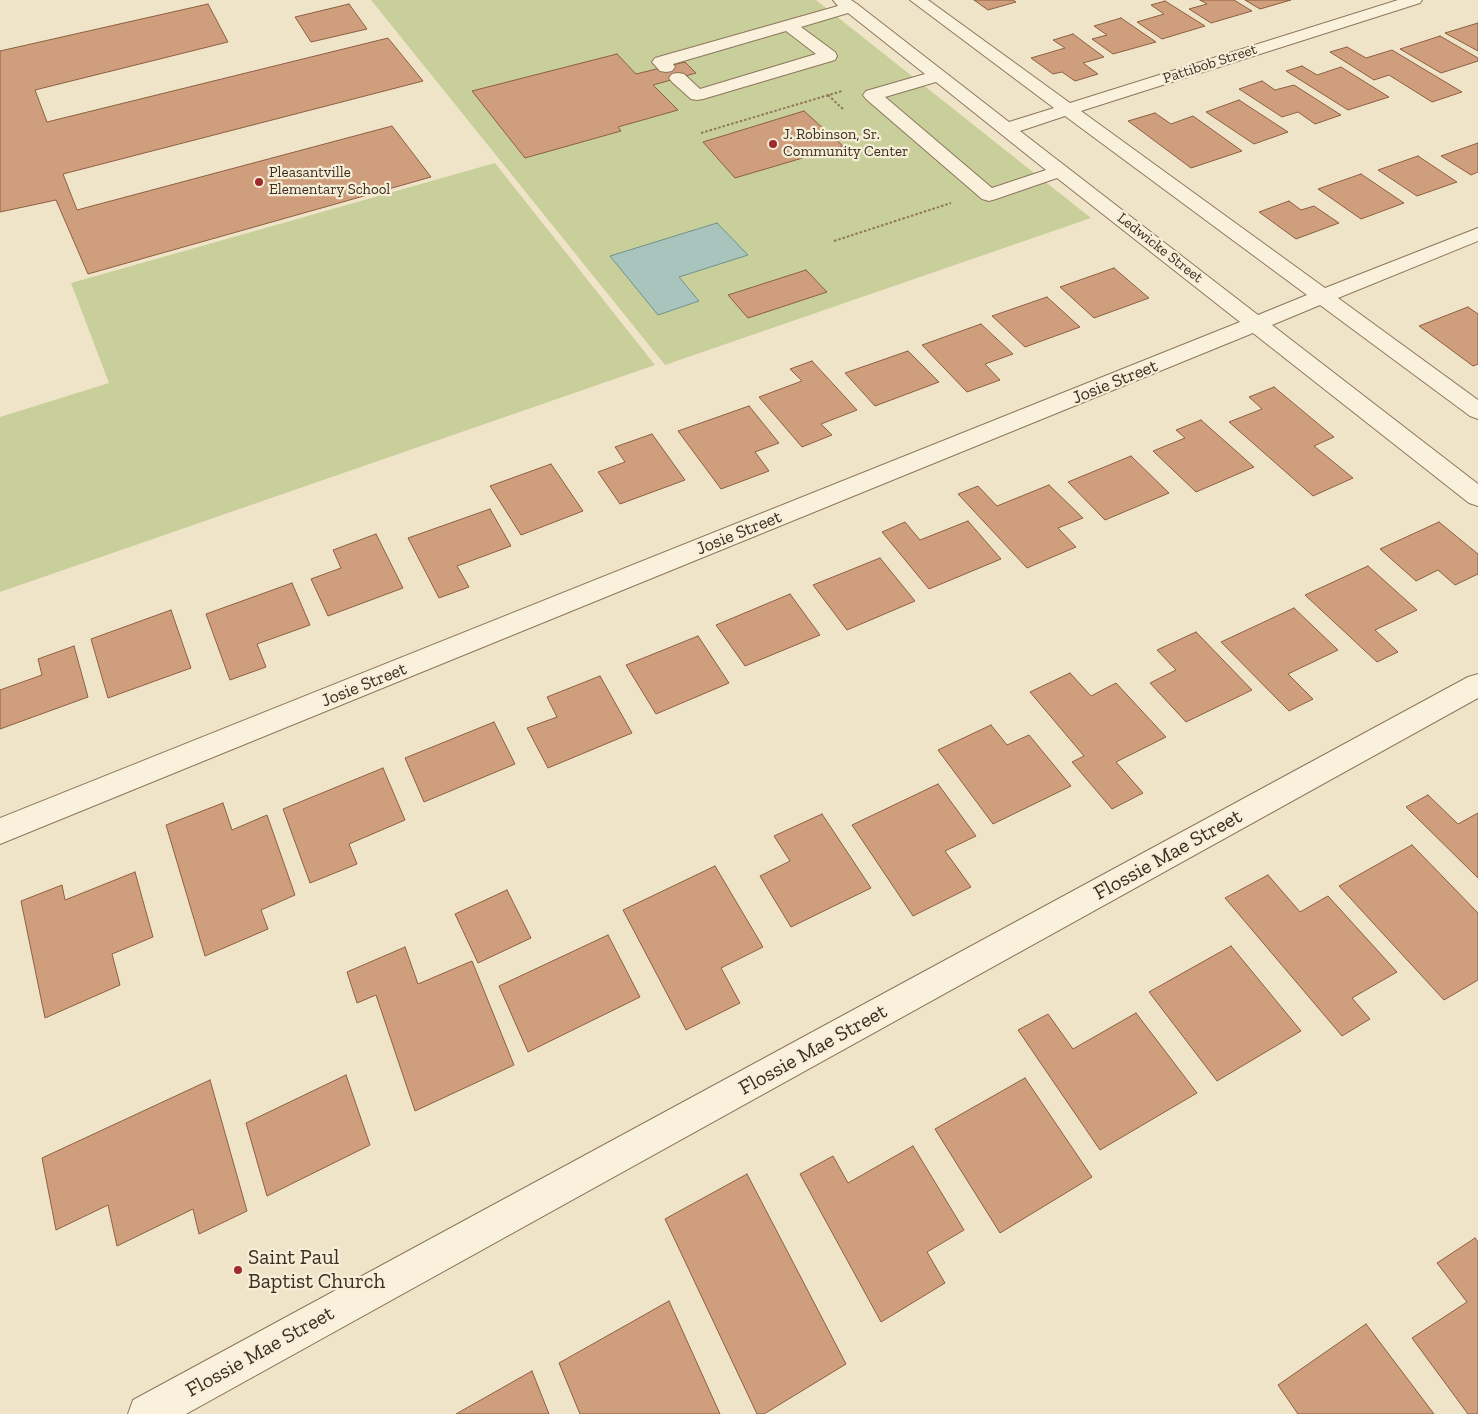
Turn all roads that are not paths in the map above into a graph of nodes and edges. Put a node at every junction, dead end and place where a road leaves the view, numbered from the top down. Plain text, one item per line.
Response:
1 (918, 0) edge
2 (1414, 0) edge
3 (846, 4) edge
4 (788, 25) junction
5 (940, 76) junction
6 (1068, 110) junction
7 (1007, 129) junction
8 (1061, 171) junction
9 (1478, 234) edge
10 (1323, 297) junction
11 (1258, 324) junction
12 (1478, 412) edge
13 (1478, 497) edge
14 (1478, 685) edge
15 (0, 831) edge
16 (147, 1414) edge

1 - 6 street
2 - 6 street, Pattibob Street
3 - 4 street
3 - 5 street, Ledwicke Street
4 - 4 street
5 - 7 street, Ledwicke Street
5 - 8 street
6 - 7 street, Pattibob Street
6 - 10 street
7 - 8 street, Ledwicke Street
8 - 11 street, Ledwicke Street
9 - 10 street, Josie Street
10 - 11 street, Josie Street
10 - 12 street
11 - 13 street, Ledwicke Street
11 - 15 street, Josie Street
14 - 16 street, Flossie Mae Street

